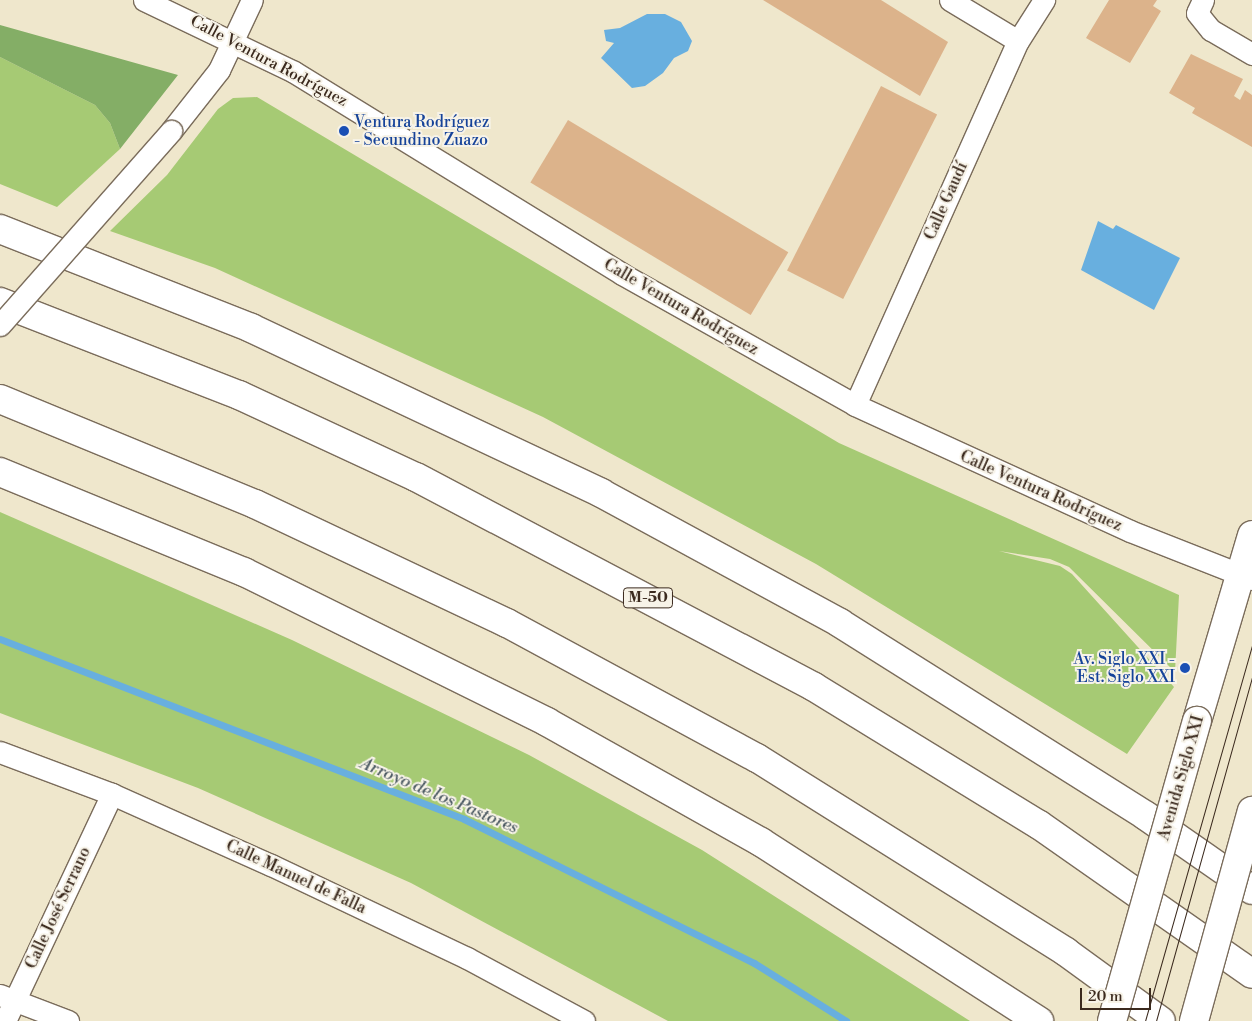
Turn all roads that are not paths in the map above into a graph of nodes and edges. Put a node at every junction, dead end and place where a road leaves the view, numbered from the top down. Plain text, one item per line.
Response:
1 (144, 0) edge
2 (252, 0) edge
3 (950, 0) edge
4 (1044, 0) edge
5 (1203, 0) edge
6 (234, 39) junction
7 (1018, 41) junction
8 (1252, 54) edge
9 (0, 229) edge
10 (0, 302) edge
11 (0, 325) edge
12 (0, 399) edge
13 (854, 405) junction
14 (0, 472) edge
15 (1252, 535) edge
16 (1245, 576) edge
17 (0, 752) edge
18 (112, 794) junction
19 (1252, 811) edge
20 (1252, 890) edge
21 (1252, 974) edge
22 (7, 997) edge
23 (5, 1021) edge
24 (68, 1021) edge
25 (584, 1021) edge
26 (1039, 1021) edge
27 (1112, 1021) edge
28 (1161, 1021) edge
29 (1194, 1021) edge

1 - 6 street, Calle Ventura Rodríguez
2 - 6 street
3 - 7 street
4 - 7 street, Calle Gaudí
5 - 8 street
6 - 11 street, bridge
6 - 13 street, Calle Ventura Rodríguez
7 - 13 street, Calle Gaudí
9 - 20 main road
10 - 21 main road, M-50
12 - 28 main road
13 - 16 street, Calle Ventura Rodríguez
14 - 26 main road
15 - 16 main road, Avenida Siglo XXI
16 - 27 main road, Avenida Siglo XXI, bridge
17 - 18 street, Calle Manuel de Falla
18 - 22 street, Calle José Serrano
18 - 25 street, Calle Manuel de Falla
19 - 29 main road, bridge
22 - 23 street, Calle José Serrano
22 - 24 street

